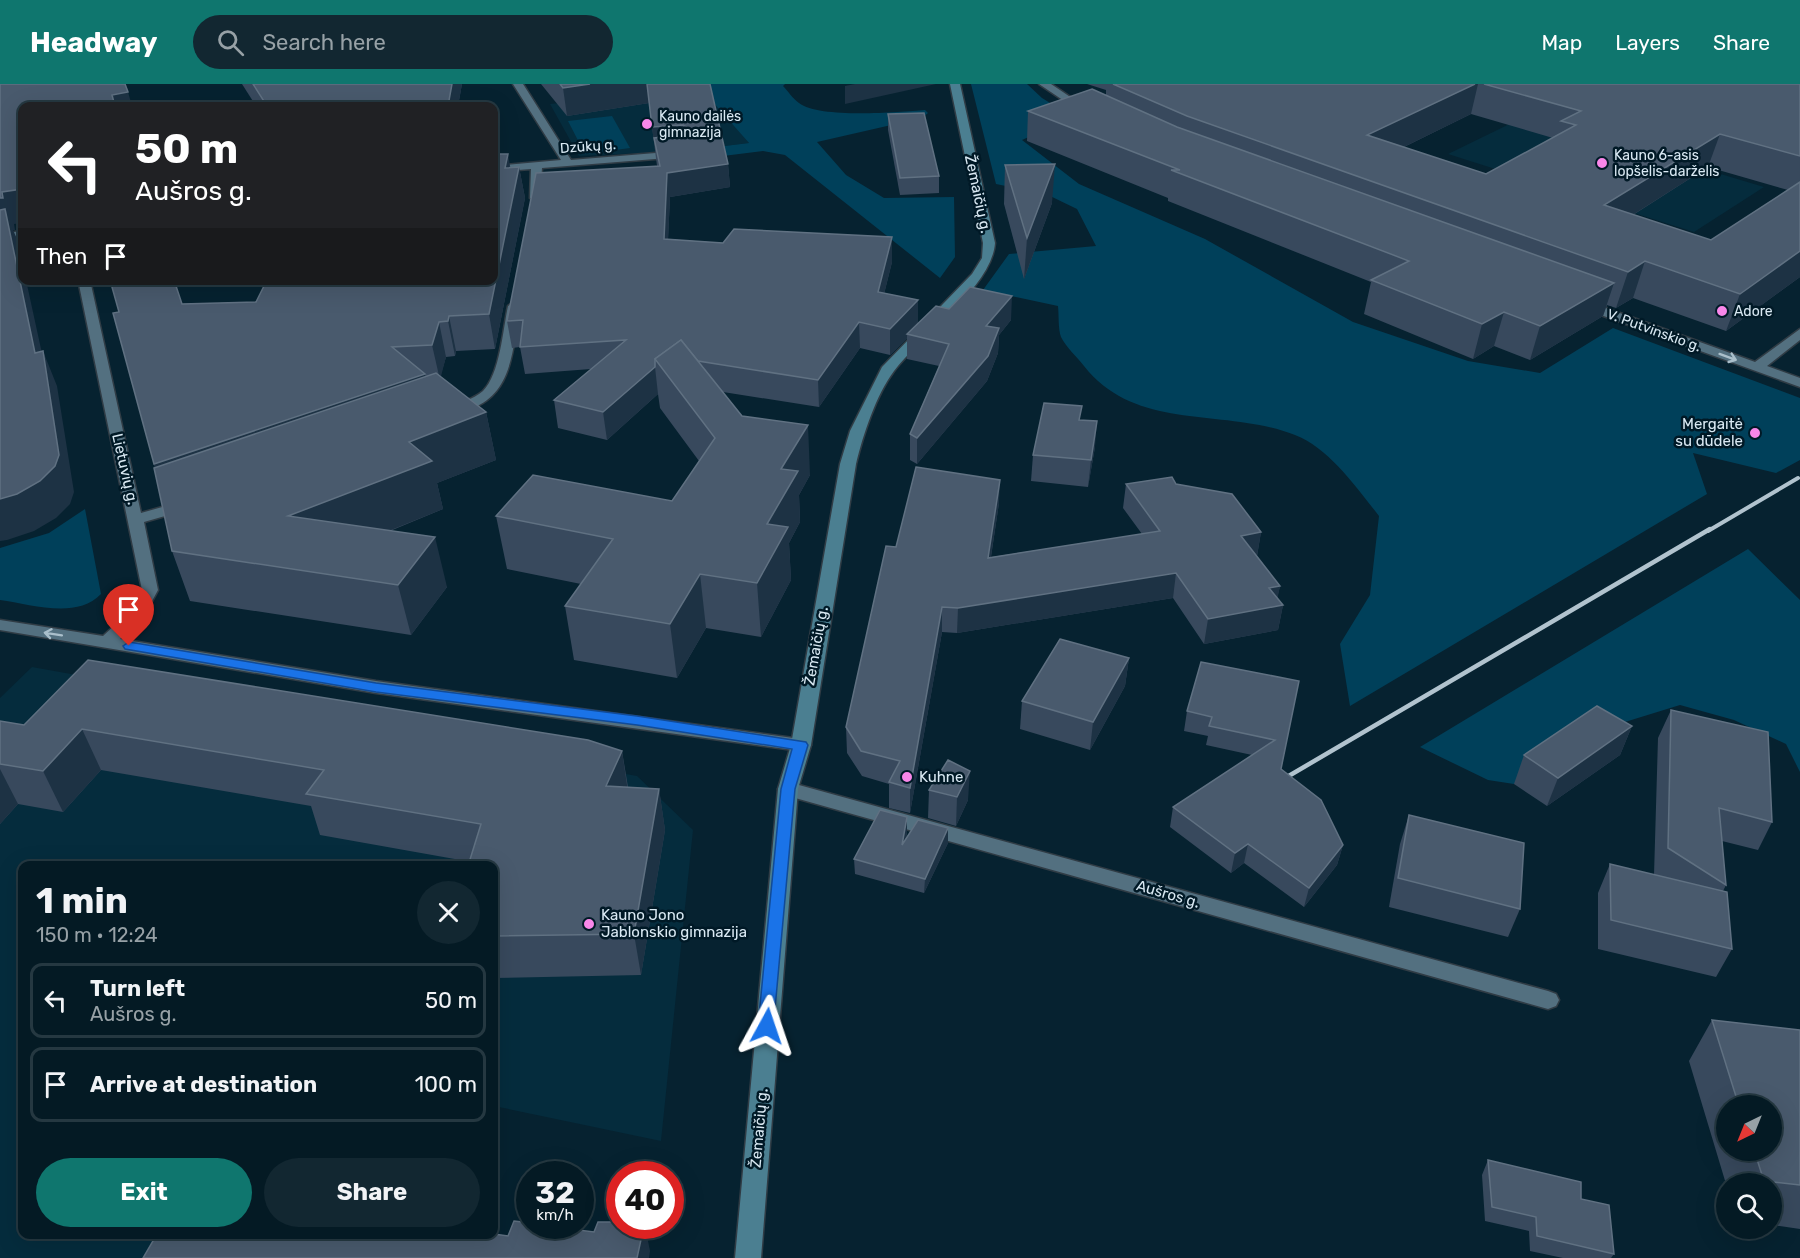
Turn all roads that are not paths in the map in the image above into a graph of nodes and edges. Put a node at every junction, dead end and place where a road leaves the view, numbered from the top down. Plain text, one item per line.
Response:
1 (518, 84) edge
2 (955, 84) edge
3 (1044, 84) edge
4 (1096, 116) edge
5 (685, 153) edge
6 (567, 162) junction
7 (537, 165) junction
8 (498, 169) edge
9 (532, 205) edge
10 (18, 236) edge
11 (0, 238) edge
12 (85, 285) edge
13 (516, 295) edge
14 (1570, 299) edge
15 (1800, 333) edge
16 (1756, 368) junction
17 (1800, 383) edge
18 (431, 418) edge
19 (201, 500) edge
20 (137, 519) junction
21 (0, 625) edge
22 (107, 642) junction
23 (801, 745) junction
24 (788, 789) junction
25 (1548, 1000) dead end
26 (748, 1258) edge

1 - 6 street
2 - 23 street, Žemaičių g.
3 - 4 street
5 - 6 street, Dzūkų g.
6 - 7 street, Dzūkų g.
7 - 8 street, Dzūkų g.
7 - 9 street
10 - 11 street
12 - 20 street, Lietuvių g.
13 - 18 street
14 -> 16 street, V. Putvinskio g.
15 - 16 street
16 - 17 street, V. Putvinskio g.
19 - 20 street
20 - 22 street, Lietuvių g.
22 -> 21 street
22 - 23 street
23 - 24 street, Žemaičių g.
24 - 25 street, Aušros g.
24 - 26 street, Žemaičių g.

